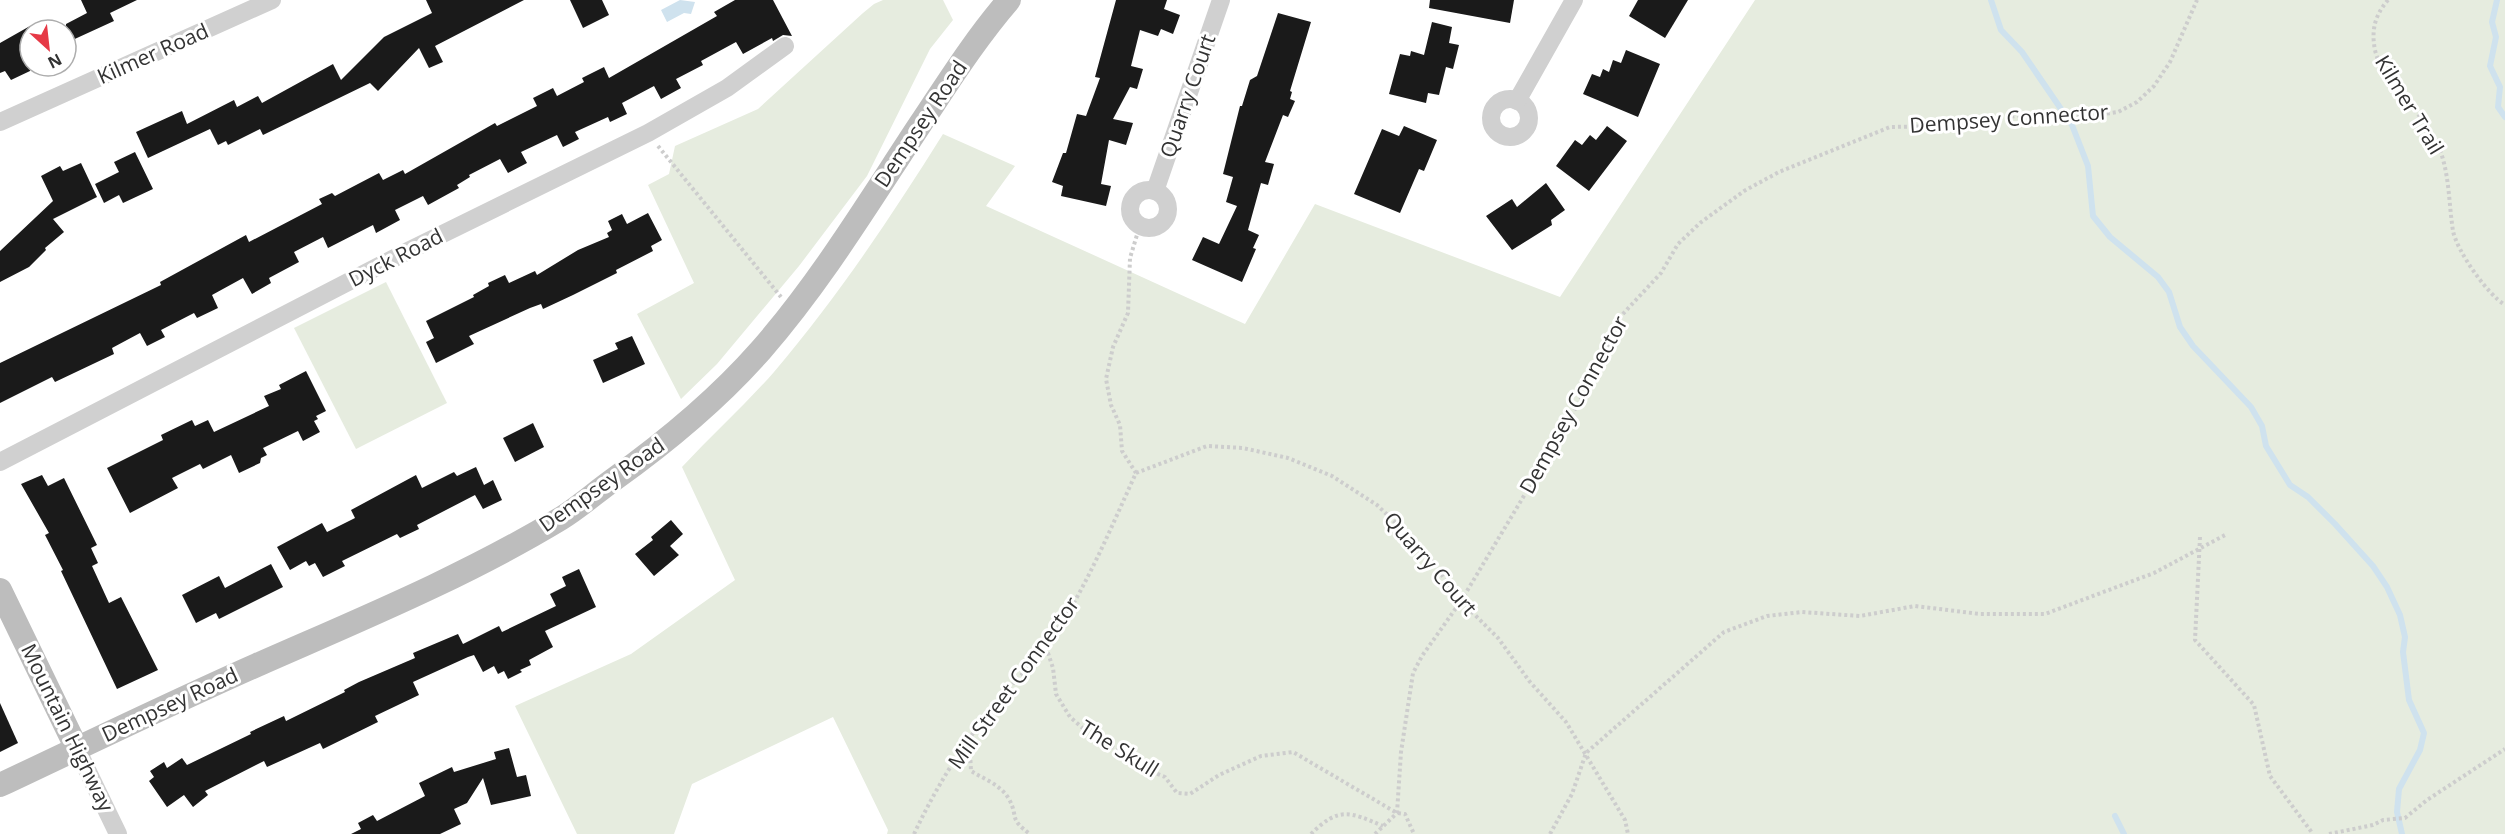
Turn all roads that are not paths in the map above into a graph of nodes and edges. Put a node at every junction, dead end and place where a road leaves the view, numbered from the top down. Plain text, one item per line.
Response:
1 (272, 0) edge
2 (1009, 0) edge
3 (1221, 0) edge
4 (1574, 0) edge
5 (785, 46) dead end
6 (1517, 100) dead end
7 (0, 122) edge
8 (1155, 191) junction
9 (0, 462) edge
10 (0, 590) edge
11 (76, 749) junction
12 (0, 785) edge
13 (118, 834) edge

1 - 7 street, Kilmer Road
2 - 11 street, Dempsey Road
3 - 8 street, Quarry Court
4 - 6 street
5 - 9 street, Dyck Road
8 - 8 street
10 - 11 street, Mountain Highway
11 - 12 street, Dempsey Road
11 - 13 street, Mountain Highway

